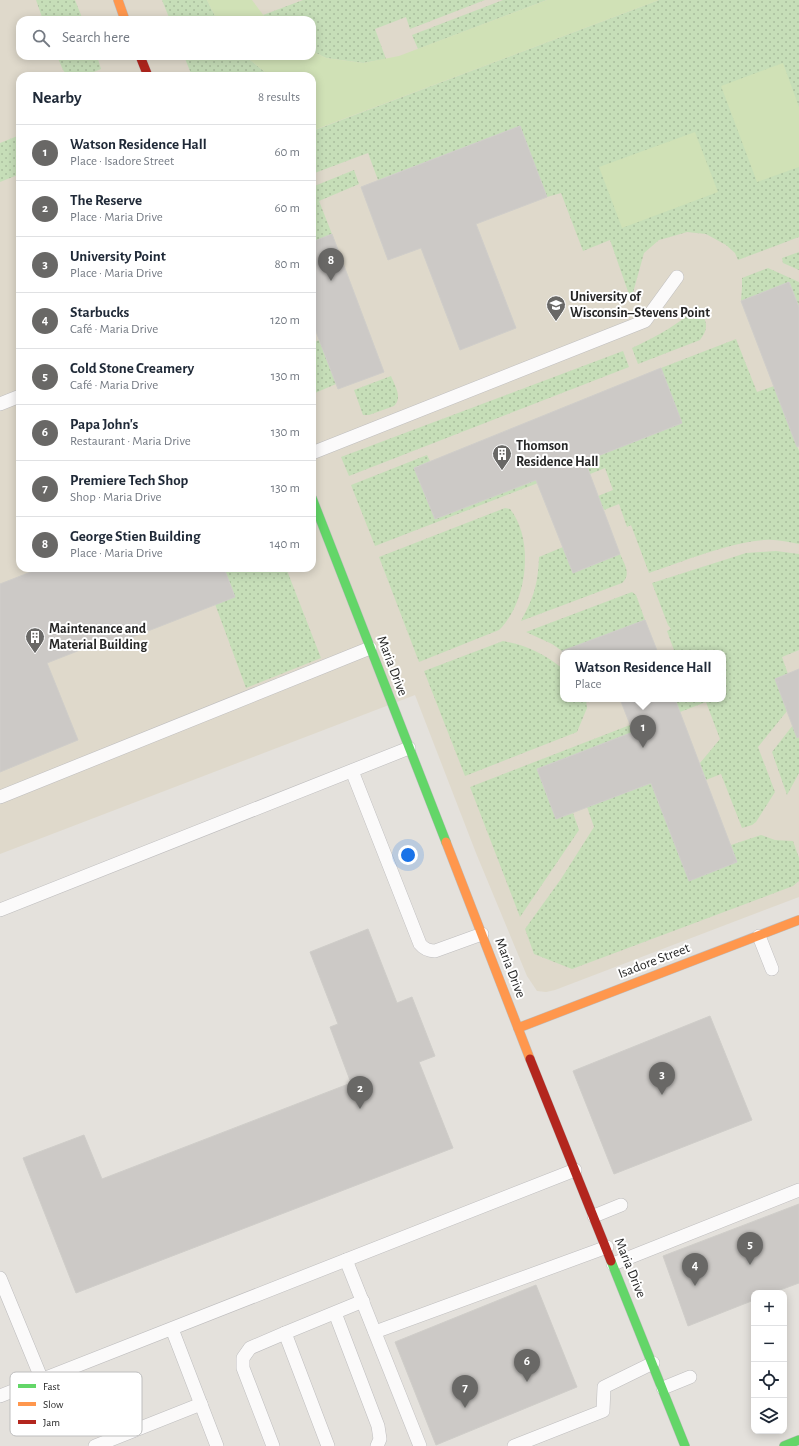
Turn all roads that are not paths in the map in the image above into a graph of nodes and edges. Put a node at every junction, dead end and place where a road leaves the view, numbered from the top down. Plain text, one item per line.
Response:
1 (118, 0) edge
2 (124, 16) edge
3 (142, 60) edge
4 (146, 72) edge
5 (677, 277) dead end
6 (16, 398) edge
7 (0, 404) edge
8 (316, 451) edge
9 (316, 508) edge
10 (370, 648) junction
11 (409, 748) junction
12 (352, 771) junction
13 (0, 797) edge
14 (0, 910) edge
15 (799, 920) edge
16 (482, 934) junction
17 (759, 936) junction
18 (772, 969) dead end
19 (518, 1028) junction
20 (575, 1170) junction
21 (799, 1190) edge
22 (621, 1205) dead end
23 (594, 1216) junction
24 (607, 1247) junction
25 (346, 1260) junction
26 (613, 1264) junction
27 (0, 1278) edge
28 (363, 1301) junction
29 (335, 1313) junction
30 (172, 1329) junction
31 (375, 1332) junction
32 (285, 1334) junction
33 (653, 1363) junction
34 (39, 1372) edge
35 (62, 1372) edge
36 (690, 1377) dead end
37 (663, 1388) junction
38 (10, 1392) edge
39 (0, 1396) edge
40 (201, 1404) junction
41 (142, 1427) edge
42 (119, 1436) edge
43 (799, 1440) edge
44 (94, 1446) edge
45 (217, 1446) edge
46 (273, 1446) edge
47 (328, 1446) edge
48 (377, 1446) edge
49 (420, 1446) edge
50 (514, 1446) edge
51 (685, 1446) edge
52 (784, 1446) edge

1 - 2 street
3 - 4 street
5 - 8 lane
6 - 7 lane
9 - 10 street, Maria Drive
10 - 11 street, Maria Drive
10 - 13 lane
11 - 12 lane
11 - 16 street, Maria Drive
12 - 14 lane
12 - 16 lane
15 - 17 street, Isadore Street
16 - 19 street, Maria Drive
17 - 18 lane
17 - 19 street, Isadore Street
19 - 20 street, Maria Drive
20 - 23 street, Maria Drive
20 - 25 lane
21 - 26 lane
22 - 23 lane
23 - 24 street, Maria Drive
24 - 26 street, Maria Drive
24 - 31 lane
25 - 28 lane
25 - 30 lane
26 - 33 street, Maria Drive
27 - 34 lane
28 - 29 lane
28 - 31 lane
29 - 32 lane
29 - 48 lane
30 - 35 lane
30 - 40 lane
31 - 49 lane
32 - 46 lane
32 - 47 lane
33 - 37 street, Maria Drive
33 - 50 lane
36 - 37 lane
37 - 51 street, Maria Drive
38 - 39 lane
40 - 41 lane
40 - 45 lane
42 - 44 lane
43 - 52 street

